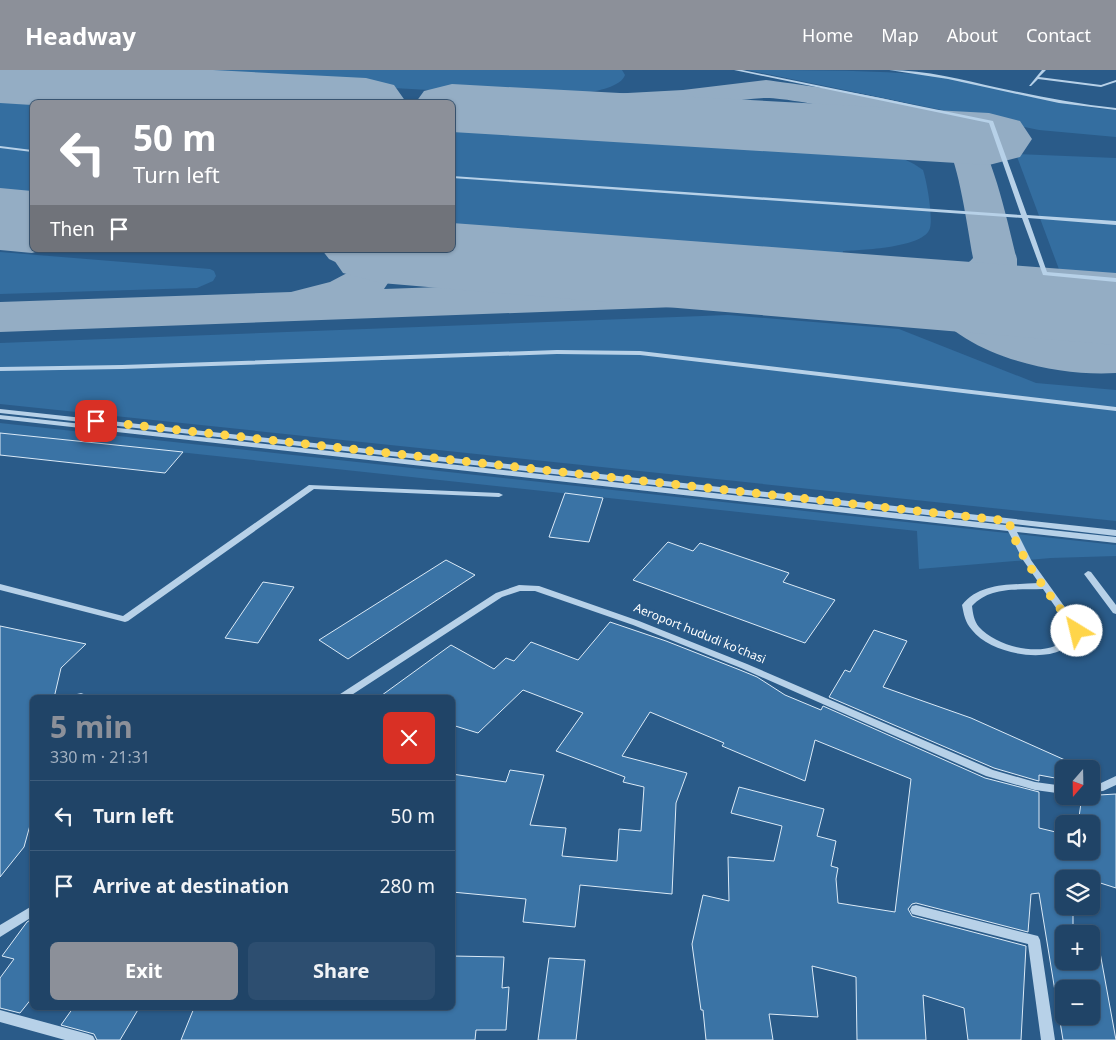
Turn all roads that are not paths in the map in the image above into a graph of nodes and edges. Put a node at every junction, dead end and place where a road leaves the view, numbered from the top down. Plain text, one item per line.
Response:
1 (736, 70) edge
2 (890, 70) edge
3 (908, 70) edge
4 (1044, 70) edge
5 (1037, 78) junction
6 (1116, 81) edge
7 (1030, 85) dead end
8 (1101, 86) junction
9 (1116, 89) edge
10 (1116, 108) edge
11 (0, 147) edge
12 (30, 151) edge
13 (455, 178) edge
14 (1025, 216) junction
15 (1116, 223) edge
16 (1116, 280) edge
17 (0, 369) edge
18 (1116, 409) edge
19 (0, 410) edge
20 (0, 418) edge
21 (499, 495) dead end
22 (1010, 525) junction
23 (1116, 533) edge
24 (1116, 540) edge
25 (1088, 574) dead end
26 (1044, 586) junction
27 (0, 587) edge
28 (1116, 611) edge
29 (344, 695) edge
30 (1116, 780) edge
31 (1100, 787) edge
32 (1055, 789) edge
33 (916, 910) dead end
34 (30, 912) edge
35 (0, 932) edge
36 (0, 1016) edge
37 (88, 1040) edge
38 (1048, 1040) edge

1 - 14 street
2 - 10 street
3 - 10 lane
4 - 5 street
5 - 7 street
5 - 8 street
6 - 8 street
8 - 9 street
11 - 12 street
13 - 14 street
14 - 15 street
14 - 16 street
17 - 18 lane
19 - 22 street
20 - 22 street
21 - 27 street
22 - 23 street
22 - 24 street
22 - 26 street
25 - 28 street
26 - 26 street
29 - 32 street, Aeroport hududi ko'chasi
30 - 31 street
33 - 38 street
34 - 35 street
36 - 37 street

